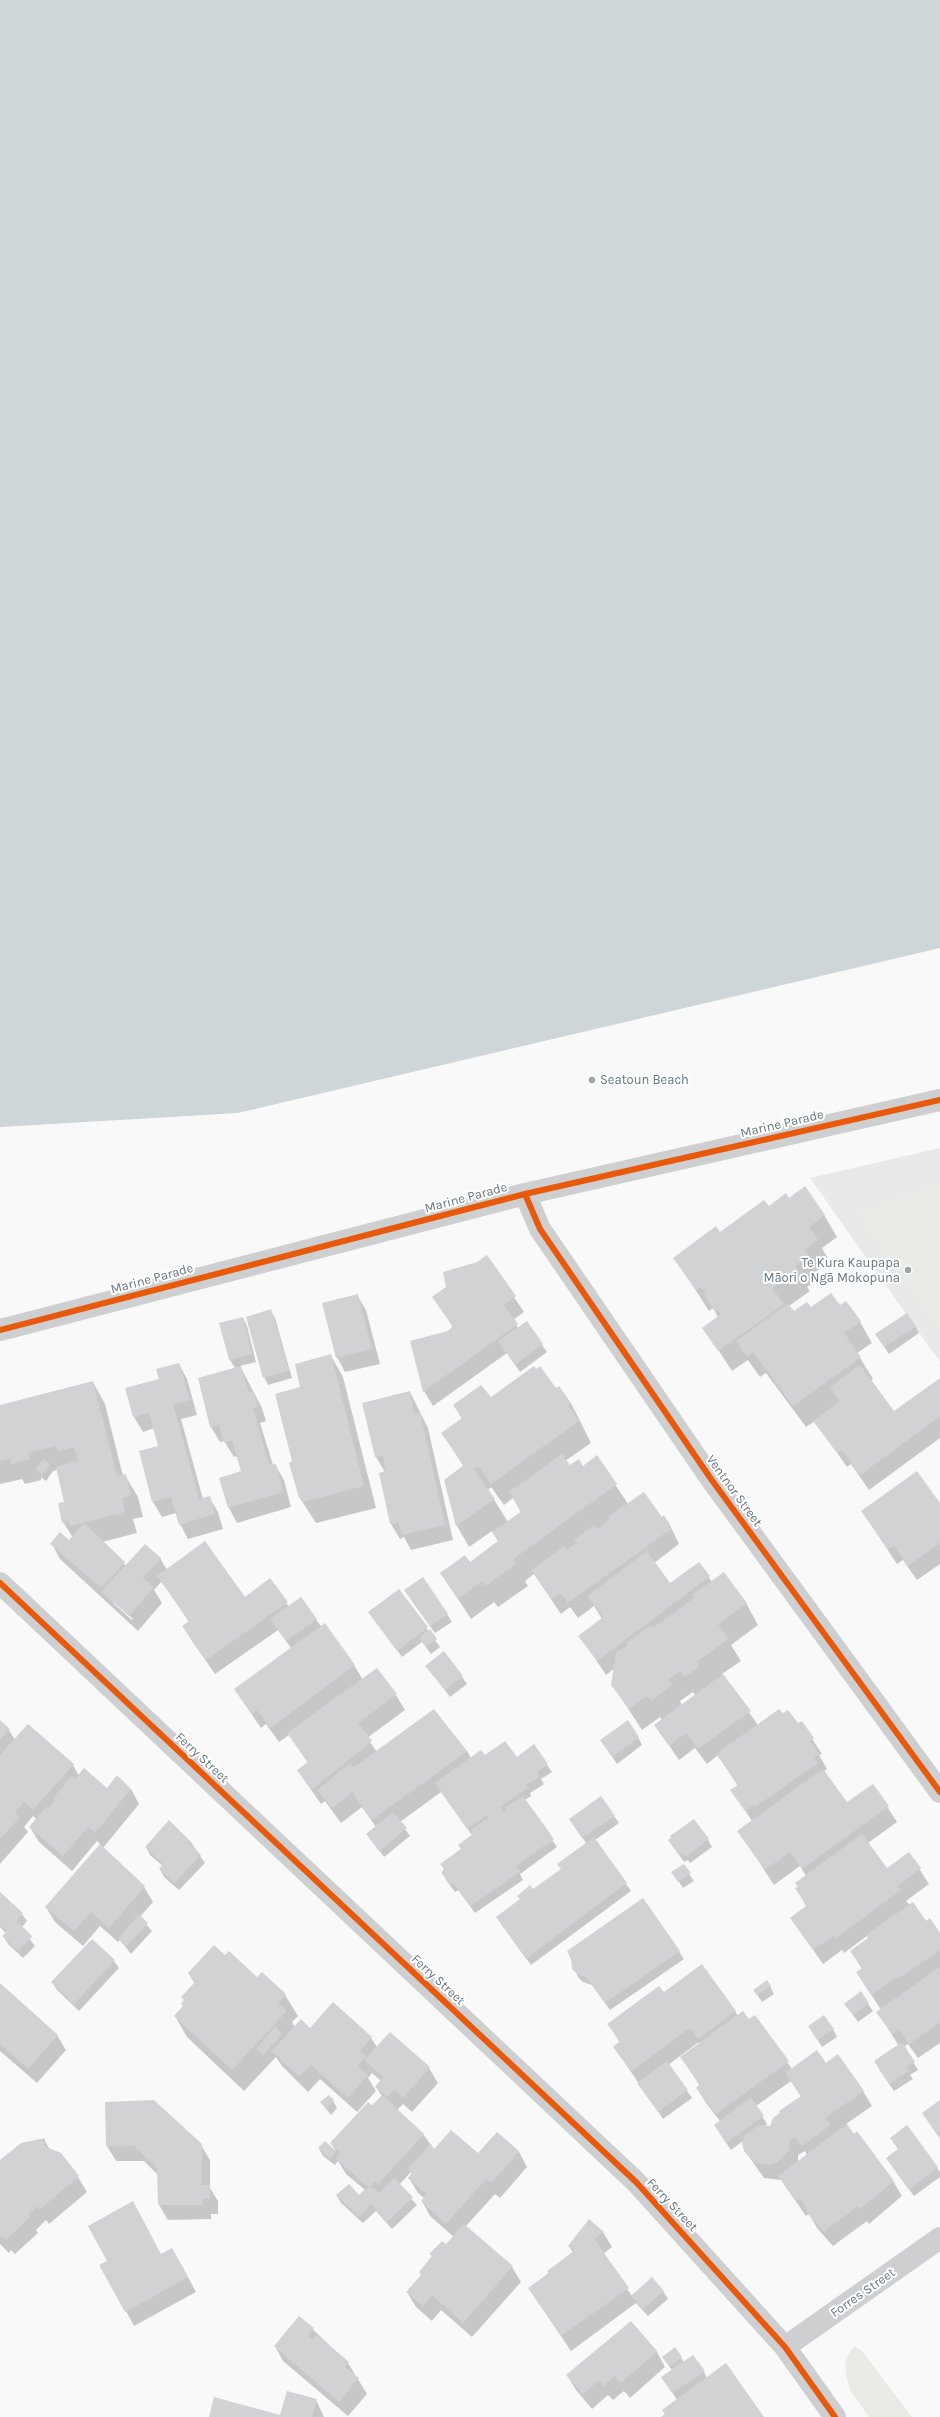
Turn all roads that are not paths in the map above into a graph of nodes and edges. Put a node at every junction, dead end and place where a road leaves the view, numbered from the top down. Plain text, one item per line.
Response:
1 (940, 1100) edge
2 (525, 1194) junction
3 (0, 1330) edge
4 (0, 1583) edge
5 (940, 1792) edge
6 (940, 2238) edge
7 (785, 2347) junction
8 (835, 2417) edge

1 - 2 street, Marine Parade
2 - 3 street, Marine Parade
2 - 5 street, Ventnor Street
4 - 7 street, Ferry Street
6 - 7 street, Forres Street
7 - 8 street, Ferry Street

